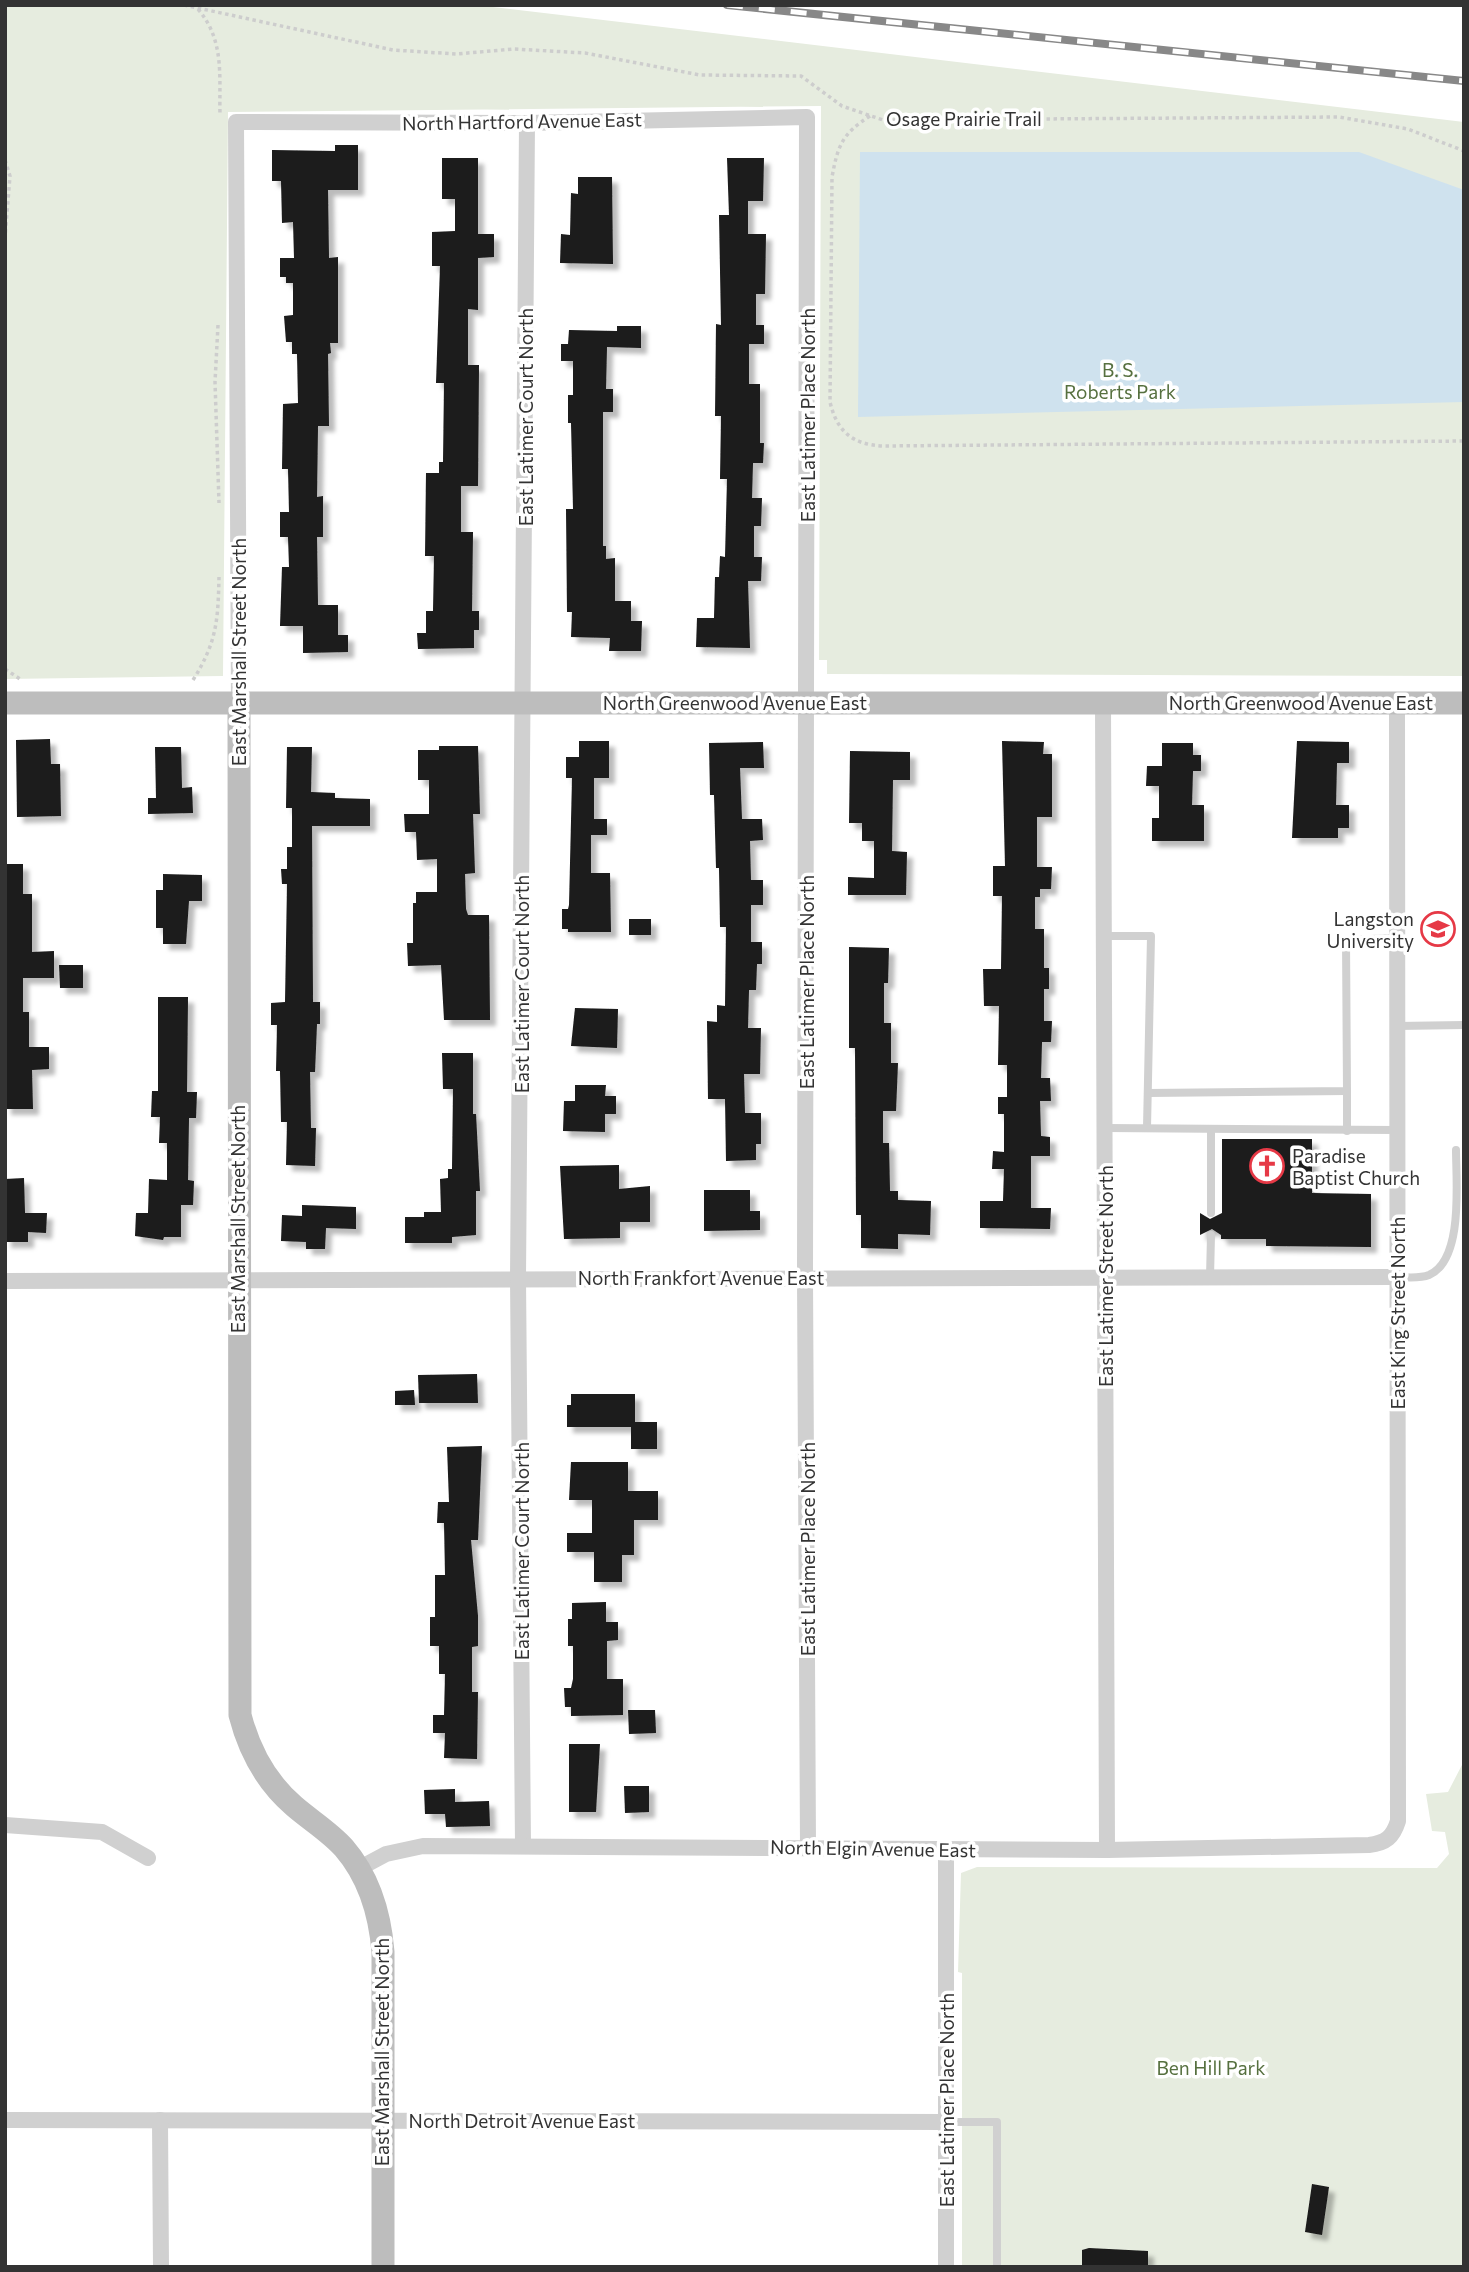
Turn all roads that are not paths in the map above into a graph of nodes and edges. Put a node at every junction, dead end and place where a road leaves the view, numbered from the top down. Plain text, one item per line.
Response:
1 (807, 117) joint
2 (236, 122) joint
3 (527, 123) junction
4 (806, 701) junction
5 (239, 702) junction
6 (523, 702) junction
7 (1103, 702) junction
8 (5, 703) edge
9 (1397, 703) junction
10 (1464, 703) edge
11 (1105, 936) junction
12 (1395, 938) junction
13 (1464, 1025) edge
14 (1397, 1026) junction
15 (1347, 1091) junction
16 (1148, 1093) junction
17 (1106, 1128) junction
18 (1147, 1128) junction
19 (1211, 1129) junction
20 (1396, 1130) junction
21 (1346, 1131) junction
22 (1456, 1150) dead end
23 (1211, 1213) dead end
24 (1211, 1235) dead end
25 (806, 1277) junction
26 (1104, 1277) junction
27 (1396, 1277) junction
28 (237, 1278) junction
29 (518, 1278) junction
30 (1210, 1278) junction
31 (5, 1281) edge
32 (5, 1825) edge
33 (1391, 1837) joint
34 (523, 1845) junction
35 (808, 1847) junction
36 (946, 1849) junction
37 (1107, 1850) junction
38 (148, 1858) dead end
39 (358, 1869) junction
40 (5, 2120) edge
41 (160, 2120) junction
42 (381, 2120) junction
43 (946, 2122) junction
44 (161, 2267) edge
45 (383, 2267) edge
46 (946, 2267) edge
47 (997, 2267) edge

1 - 3 street, North Hartford Avenue East
1 - 4 street, East Latimer Place North
2 - 3 street, North Hartford Avenue East
2 - 5 street, East Marshall Street North
3 - 6 street, East Latimer Court North
4 - 6 street, North Greenwood Avenue East
4 - 7 street, North Greenwood Avenue East
4 - 25 street, East Latimer Place North
5 - 6 street, North Greenwood Avenue East
5 - 8 street, North Greenwood Avenue East
5 - 28 street, East Marshall Street North
6 - 29 street, East Latimer Court North
7 - 9 street, North Greenwood Avenue East
7 - 11 street, East Latimer Street North
9 - 10 street, North Greenwood Avenue East
9 - 12 street, East King Street North
11 - 16 lane
11 - 17 street, East Latimer Street North
12 - 14 street, East King Street North
12 - 15 lane
13 - 14 lane
14 - 20 street, East King Street North
15 - 16 lane
15 - 21 lane
16 - 18 lane
17 - 18 lane
17 - 26 street, East Latimer Street North
18 - 19 lane
19 - 21 lane
19 - 23 lane
20 - 21 lane
20 - 27 street, East King Street North
22 - 27 lane
24 - 30 lane
25 - 26 street, North Frankfort Avenue East
25 - 29 street, North Frankfort Avenue East
25 - 35 street, East Latimer Place North
26 - 30 street, North Frankfort Avenue East
26 - 37 street, East Latimer Street North
27 - 30 street, North Frankfort Avenue East
27 - 33 street, East King Street North
28 - 29 street, North Frankfort Avenue East
28 - 31 street, North Frankfort Avenue East
28 - 39 street, East Marshall Street North
29 - 34 street, East Latimer Court North
32 - 38 street
33 - 37 street, North Elgin Avenue East
34 - 35 street, North Elgin Avenue East
34 - 39 street, North Elgin Avenue East
35 - 36 street, North Elgin Avenue East
36 - 37 street, North Elgin Avenue East
36 - 43 street, East Latimer Place North
39 - 42 street, East Marshall Street North
40 - 41 street, North Detroit Avenue East
41 - 42 street, North Detroit Avenue East
41 - 44 street
42 - 43 street, North Detroit Avenue East
42 - 45 street, East Marshall Street North
43 - 46 street, East Latimer Place North
43 - 47 lane, North Detroit Avenue East

